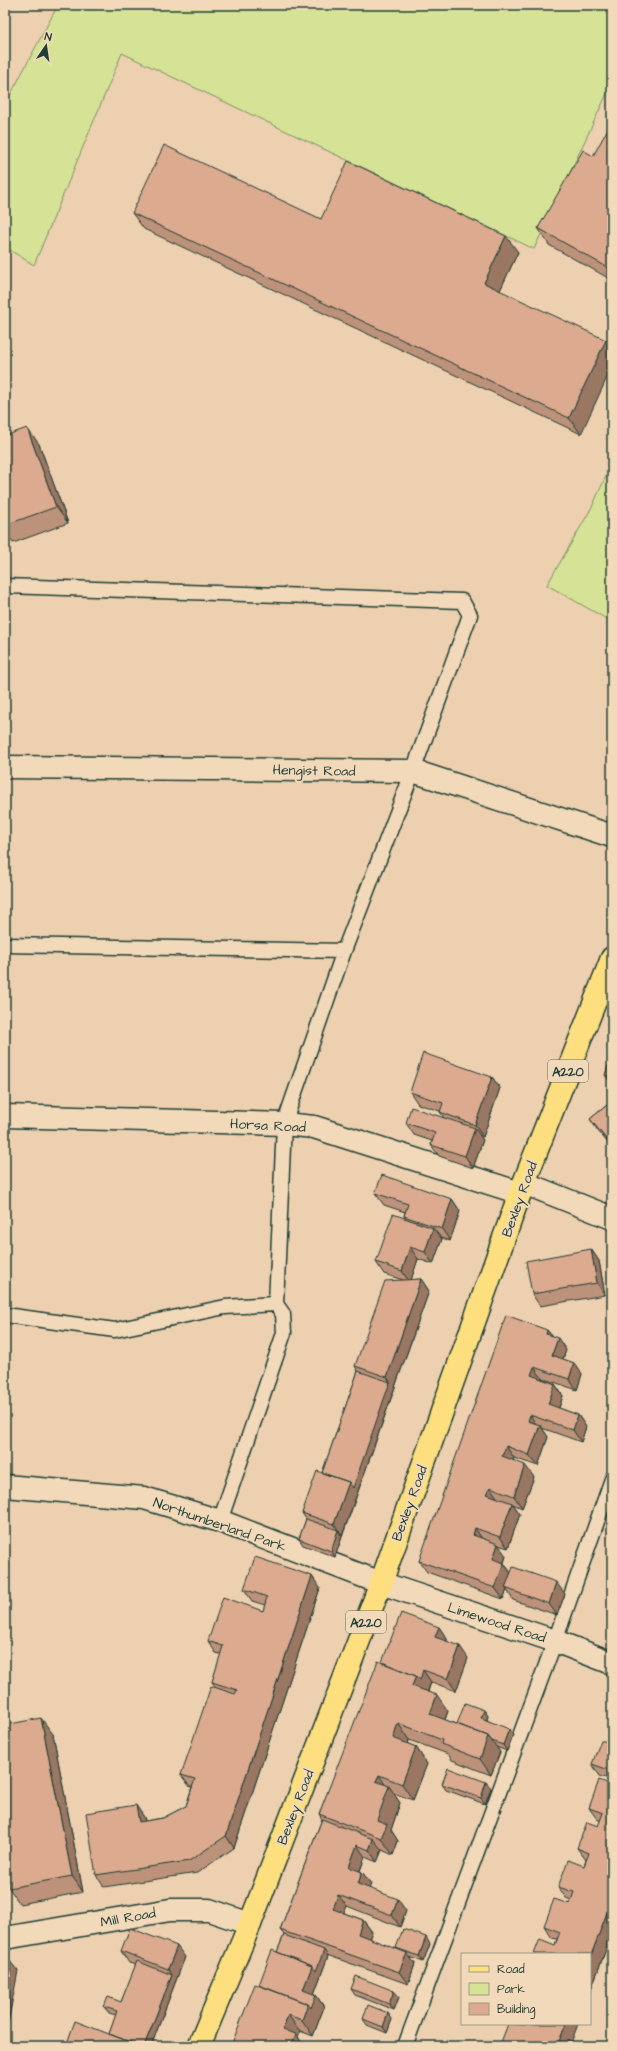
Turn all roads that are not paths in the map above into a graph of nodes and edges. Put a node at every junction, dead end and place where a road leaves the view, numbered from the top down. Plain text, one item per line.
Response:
1 (5, 586) edge
2 (5, 767) edge
3 (413, 771) junction
4 (612, 836) edge
5 (5, 945) edge
6 (344, 951) junction
7 (612, 958) edge
8 (5, 1116) edge
9 (284, 1124) junction
10 (522, 1188) junction
11 (612, 1218) edge
12 (276, 1304) junction
13 (5, 1315) edge
14 (612, 1479) edge
15 (5, 1486) edge
16 (220, 1521) junction
17 (381, 1583) junction
18 (555, 1641) junction
19 (612, 1663) edge
20 (250, 1924) junction
21 (5, 1938) edge
22 (199, 2046) edge
23 (405, 2046) edge

1 - 3 lane
2 - 3 street, Hengist Road
3 - 4 street, Hengist Road
3 - 6 lane
5 - 6 lane
6 - 9 lane
7 - 10 main road, Bexley Road / A220
8 - 9 street, Horsa Road
9 - 10 street, Horsa Road
9 - 12 lane
10 - 11 street, Horsa Road
10 - 17 main road, Bexley Road / A220
12 - 13 lane
12 - 16 lane
14 - 18 lane
15 - 16 street, Northumberland Park
16 - 17 street, Northumberland Park
17 - 18 street, Limewood Road
17 - 20 main road, Bexley Road / A220
18 - 19 street, Limewood Road
18 - 23 lane
20 - 21 street, Mill Road
20 - 22 main road, Bexley Road / A220

